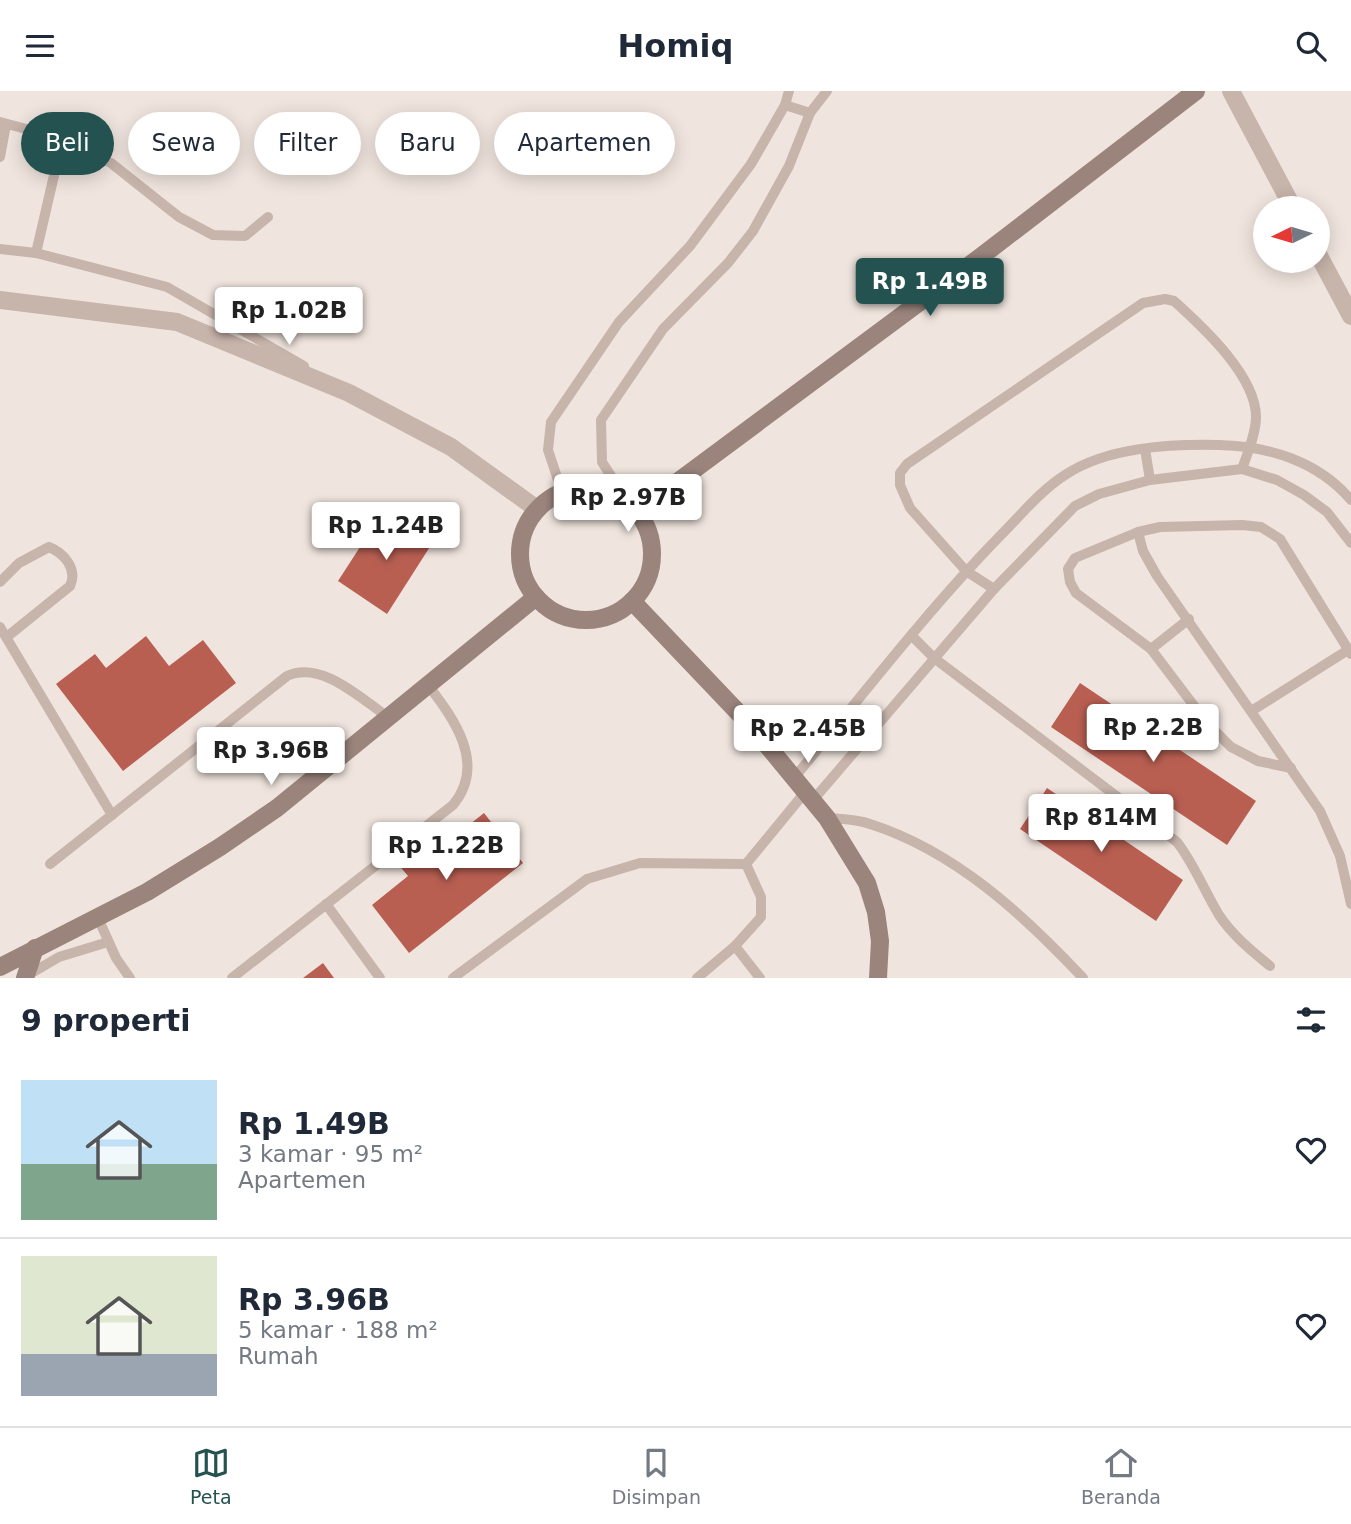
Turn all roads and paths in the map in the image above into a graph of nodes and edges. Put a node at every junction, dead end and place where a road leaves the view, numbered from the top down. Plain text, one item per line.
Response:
1 (789, 91) edge
2 (827, 91) edge
3 (1196, 91) edge
4 (1231, 91) edge
5 (785, 106) junction
6 (810, 113) junction
7 (3, 123) edge
8 (21, 128) edge
9 (0, 157) edge
10 (114, 165) edge
11 (54, 175) edge
12 (1287, 196) edge
13 (268, 217) dead end
14 (0, 249) edge
15 (36, 253) junction
16 (1328, 273) edge
17 (0, 300) edge
18 (1351, 316) edge
19 (349, 393) junction
20 (1249, 446) junction
21 (1145, 449) junction
22 (1242, 470) junction
23 (1150, 480) junction
24 (562, 492) junction
25 (1351, 500) edge
26 (632, 507) junction
27 (537, 509) junction
28 (1138, 531) junction
29 (1351, 543) edge
30 (966, 571) junction
31 (0, 582) edge
32 (994, 589) junction
33 (536, 597) junction
34 (632, 601) junction
35 (1189, 619) junction
36 (0, 627) edge
37 (8, 636) junction
38 (912, 636) junction
39 (1151, 649) junction
40 (1350, 652) edge
41 (934, 658) junction
42 (428, 685) junction
43 (1253, 710) junction
44 (388, 717) junction
45 (1291, 768) junction
46 (805, 789) junction
47 (111, 815) junction
48 (827, 818) junction
49 (1351, 848) edge
50 (1340, 856) junction
51 (50, 864) dead end
52 (746, 864) junction
53 (326, 904) junction
54 (1351, 904) edge
55 (98, 918) junction
56 (108, 942) junction
57 (736, 946) junction
58 (35, 948) junction
59 (1270, 966) dead end
60 (0, 967) edge
61 (26, 977) edge
62 (130, 978) edge
63 (232, 978) edge
64 (380, 978) edge
65 (453, 978) edge
66 (697, 978) edge
67 (760, 978) edge
68 (878, 978) edge
69 (1083, 978) edge

1 - 5 lane
2 - 6 lane
3 - 26 street
4 - 12 street
5 - 6 lane
5 - 24 lane
6 - 26 lane
7 - 8 lane
7 - 9 lane
10 - 13 lane
11 - 15 lane
14 - 15 lane
15 - 19 lane
16 - 18 street
17 - 19 street
19 - 27 street
20 - 21 lane
20 - 22 lane
20 - 25 lane
20 - 30 lane
21 - 23 lane
21 - 30 lane
22 - 23 lane
22 - 29 lane
23 - 32 lane
24 - 26 street
24 - 27 street
26 - 34 street
27 - 33 street
28 - 35 lane
28 - 39 lane
28 - 40 lane
30 - 32 lane
30 - 38 lane
31 - 37 lane
32 - 41 lane
33 - 34 street
33 - 42 street
34 - 46 street
35 - 39 lane
35 - 43 lane
36 - 37 lane
37 - 47 lane
38 - 41 lane
38 - 46 lane
39 - 45 lane
40 - 43 lane
41 - 46 lane
41 - 59 lane
42 - 44 street
42 - 53 lane
43 - 45 lane
44 - 47 lane
44 - 55 street
45 - 50 lane
46 - 48 street
46 - 52 lane
47 - 51 lane
48 - 68 street
48 - 69 lane
49 - 50 lane
50 - 54 lane
52 - 57 lane
52 - 65 lane
53 - 63 lane
53 - 64 lane
55 - 56 lane
55 - 58 street
56 - 61 lane
56 - 62 lane
57 - 66 lane
57 - 67 lane
58 - 60 street
58 - 61 street

